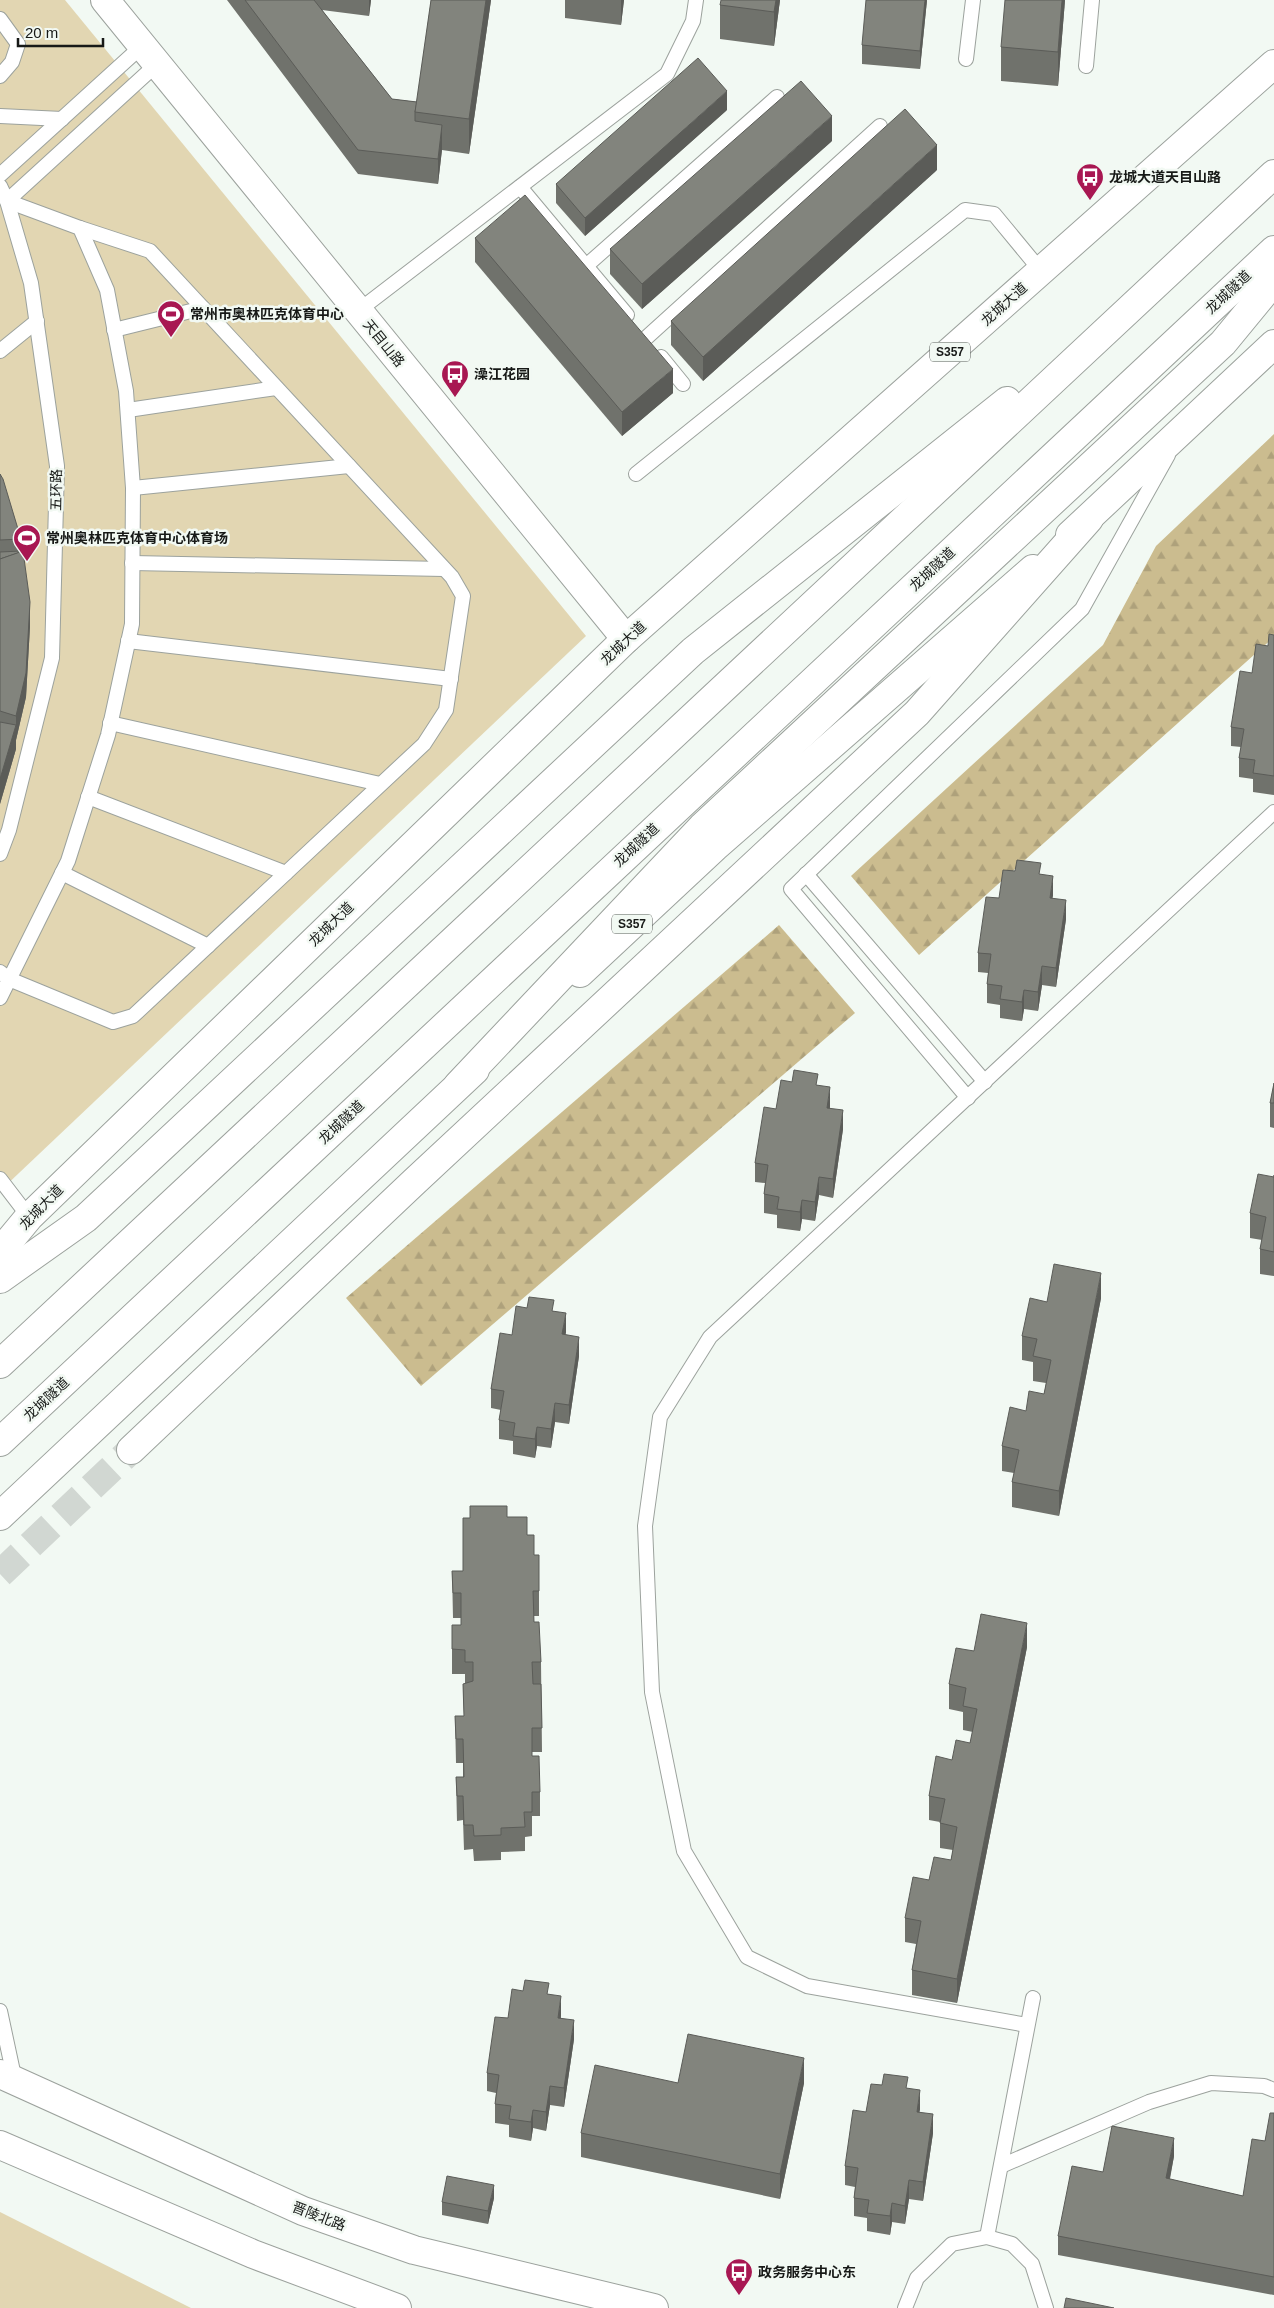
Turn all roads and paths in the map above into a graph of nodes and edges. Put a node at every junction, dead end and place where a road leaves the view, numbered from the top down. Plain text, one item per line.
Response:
1 (104, 0) edge
2 (696, 0) edge
3 (973, 0) edge
4 (1092, 0) edge
5 (0, 19) edge
6 (150, 55) junction
7 (966, 59) dead end
8 (1274, 64) edge
9 (1086, 66) dead end
10 (0, 76) edge
11 (777, 96) dead end
12 (0, 116) edge
13 (62, 119) junction
14 (880, 126) dead end
15 (1274, 169) edge
16 (1274, 174) edge
17 (0, 175) edge
18 (0, 186) edge
19 (520, 187) junction
20 (7, 201) junction
21 (80, 228) junction
22 (1274, 250) edge
23 (586, 266) junction
24 (1041, 271) junction
25 (1274, 282) edge
26 (203, 308) junction
27 (358, 311) junction
28 (37, 321) junction
29 (114, 330) junction
30 (640, 331) junction
31 (1274, 344) edge
32 (0, 351) edge
33 (683, 384) dead end
34 (276, 388) junction
35 (128, 410) junction
36 (1180, 434) junction
37 (349, 466) junction
38 (636, 474) dead end
39 (132, 488) junction
40 (1089, 519) junction
41 (132, 563) junction
42 (444, 569) junction
43 (626, 639) junction
44 (128, 640) junction
45 (450, 679) junction
46 (110, 723) junction
47 (380, 784) junction
48 (88, 796) junction
49 (1274, 812) edge
50 (0, 854) edge
51 (286, 872) junction
52 (62, 873) junction
53 (806, 874) junction
54 (208, 946) junction
55 (4, 975) edge
56 (0, 998) edge
57 (985, 1082) junction
58 (458, 1085) junction
59 (968, 1098) junction
60 (0, 1179) edge
61 (29, 1217) junction
62 (0, 1252) edge
63 (0, 1279) edge
64 (0, 1364) edge
65 (0, 1442) edge
66 (131, 1450) tunnel mouth
67 (0, 1516) edge
68 (1033, 1998) dead end
69 (0, 2011) edge
70 (1027, 2026) junction
71 (8, 2077) edge
72 (1274, 2090) edge
73 (0, 2145) edge
74 (1001, 2166) junction
75 (987, 2237) junction
76 (397, 2308) edge
77 (654, 2308) edge
78 (905, 2308) edge
79 (1046, 2308) edge

1 - 6 main road, 天目山路
2 - 19 lane
3 - 7 lane
4 - 9 lane
5 - 10 lane
6 - 13 lane
6 - 20 lane
6 - 27 main road, 天目山路
8 - 24 main road, 龙城大道 / S357
11 - 23 lane
12 - 13 lane
13 - 17 lane
14 - 30 lane
15 - 63 main road
16 - 64 main road
18 - 20 lane, 五环路
19 - 23 lane
19 - 27 lane
20 - 21 lane
20 - 28 lane, 五环路
21 - 26 lane
21 - 29 lane
22 - 65 main road, 龙城隧道
23 - 30 lane
24 - 38 lane
24 - 43 main road, 龙城大道 / S357
25 - 58 main road
26 - 29 lane
26 - 34 lane
27 - 43 main road, 天目山路
28 - 32 lane
28 - 50 lane, 五环路
29 - 35 lane
30 - 33 lane
31 - 36 main road, S357
34 - 35 lane
34 - 37 lane
35 - 39 lane
36 - 40 main road, S357
36 - 53 lane
37 - 39 lane
37 - 42 lane
39 - 41 lane
40 - 58 main road, S357
40 - 66 main road
41 - 42 lane
41 - 44 lane
42 - 45 lane
43 - 61 main road, 龙城大道 / S357
44 - 45 lane
44 - 46 lane
45 - 47 lane
46 - 47 lane
46 - 48 lane
47 - 51 lane
48 - 51 lane
48 - 52 lane
49 - 57 lane
51 - 54 lane
52 - 54 lane
52 - 55 lane
53 - 57 lane
53 - 59 lane
54 - 55 lane
55 - 56 lane
57 - 59 lane
58 - 67 main road, S357
59 - 70 lane
60 - 61 lane
61 - 62 main road, 龙城大道 / S357
68 - 70 lane
69 - 71 lane
70 - 74 lane
71 - 77 main road, 晋陵北路
72 - 74 lane
73 - 76 main road
74 - 75 lane
75 - 78 lane
75 - 79 lane

